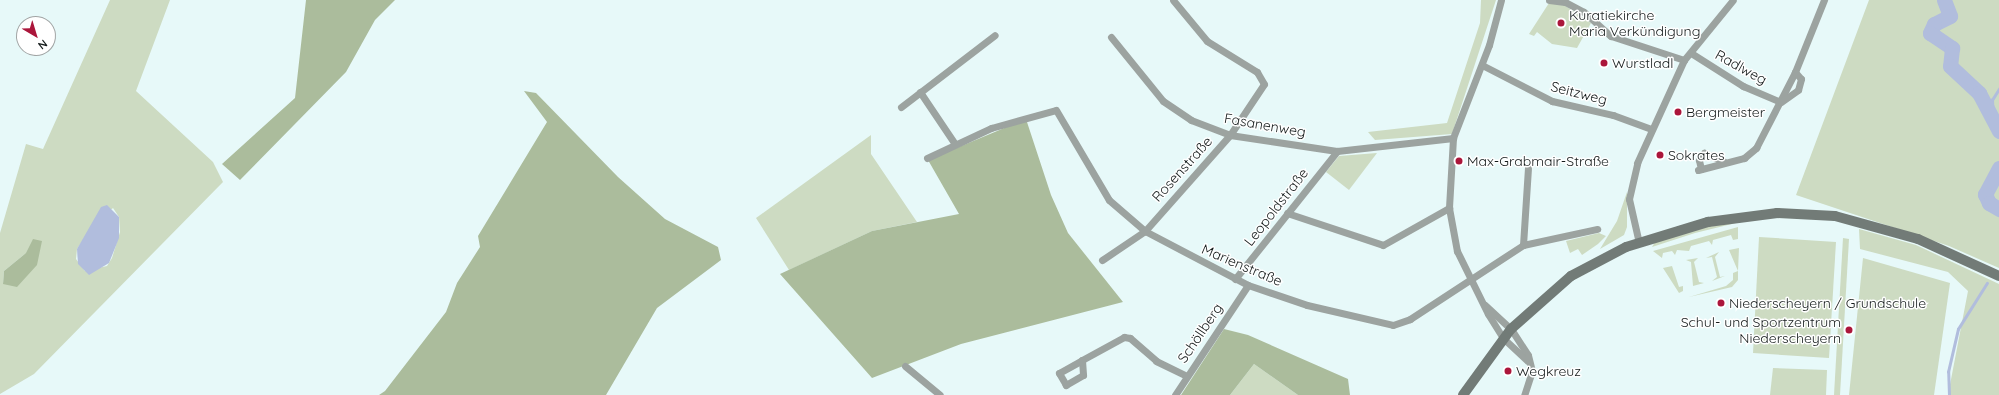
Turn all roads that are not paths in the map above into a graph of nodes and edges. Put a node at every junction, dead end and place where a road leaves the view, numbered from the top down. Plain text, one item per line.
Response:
1 (1173, 0) edge
2 (1501, 0) edge
3 (1549, 0) edge
4 (1733, 0) edge
5 (1824, 0) edge
6 (995, 35) dead end
7 (1111, 37) dead end
8 (1691, 53) junction
9 (1684, 60) junction
10 (1482, 65) junction
11 (1795, 72) junction
12 (920, 92) junction
13 (1780, 102) junction
14 (901, 107) dead end
15 (1651, 129) junction
16 (1230, 135) junction
17 (1453, 138) junction
18 (955, 144) junction
19 (1337, 151) junction
20 (927, 158) dead end
21 (1724, 161) junction
22 (1528, 168) dead end
23 (1449, 208) junction
24 (1287, 213) junction
25 (1597, 229) dead end
26 (1145, 231) junction
27 (1639, 243) junction
28 (1523, 245) junction
29 (1102, 260) dead end
30 (1999, 276) edge
31 (1470, 277) junction
32 (1235, 279) junction
33 (1248, 285) junction
34 (1485, 305) junction
35 (1511, 329) junction
36 (1503, 338) junction
37 (1082, 360) dead end
38 (1528, 360) junction
39 (905, 366) dead end
40 (1187, 376) junction
41 (940, 395) edge
42 (1175, 395) edge
43 (1463, 395) edge
44 (1524, 395) edge

1 - 16 street, Rosenstraße
2 - 10 street
3 - 9 street
4 - 8 street
5 - 11 street
6 - 12 street
7 - 16 street, Fasanenweg
8 - 9 street
8 - 13 street, Radlweg
9 - 15 street
10 - 15 street, Seitzweg
10 - 17 street
11 - 13 street
11 - 13 street
12 - 14 street
12 - 18 street
13 - 21 street
15 - 27 street
16 - 19 street, Fasanenweg
16 - 26 street, Rosenstraße
17 - 19 street, Fasanenweg
17 - 23 street
18 - 20 street
18 - 26 street, Marienstraße
19 - 24 street, Leopoldstraße
21 - 21 street
22 - 28 street
23 - 24 street
23 - 31 street
24 - 32 street, Leopoldstraße
25 - 28 street, Marienstraße
26 - 29 street, Rosenstraße
26 - 32 street, Marienstraße
27 - 30 main road
27 - 35 main road
28 - 31 street, Marienstraße
31 - 33 street, Marienstraße
31 - 34 street
32 - 33 street, Marienstraße
33 - 40 street, Schöllberg
34 - 35 street
34 - 36 street
35 - 36 main road
35 - 38 street
36 - 38 street
36 - 43 main road
37 - 40 street
38 - 44 street
39 - 41 street
40 - 42 street, Schöllberg

